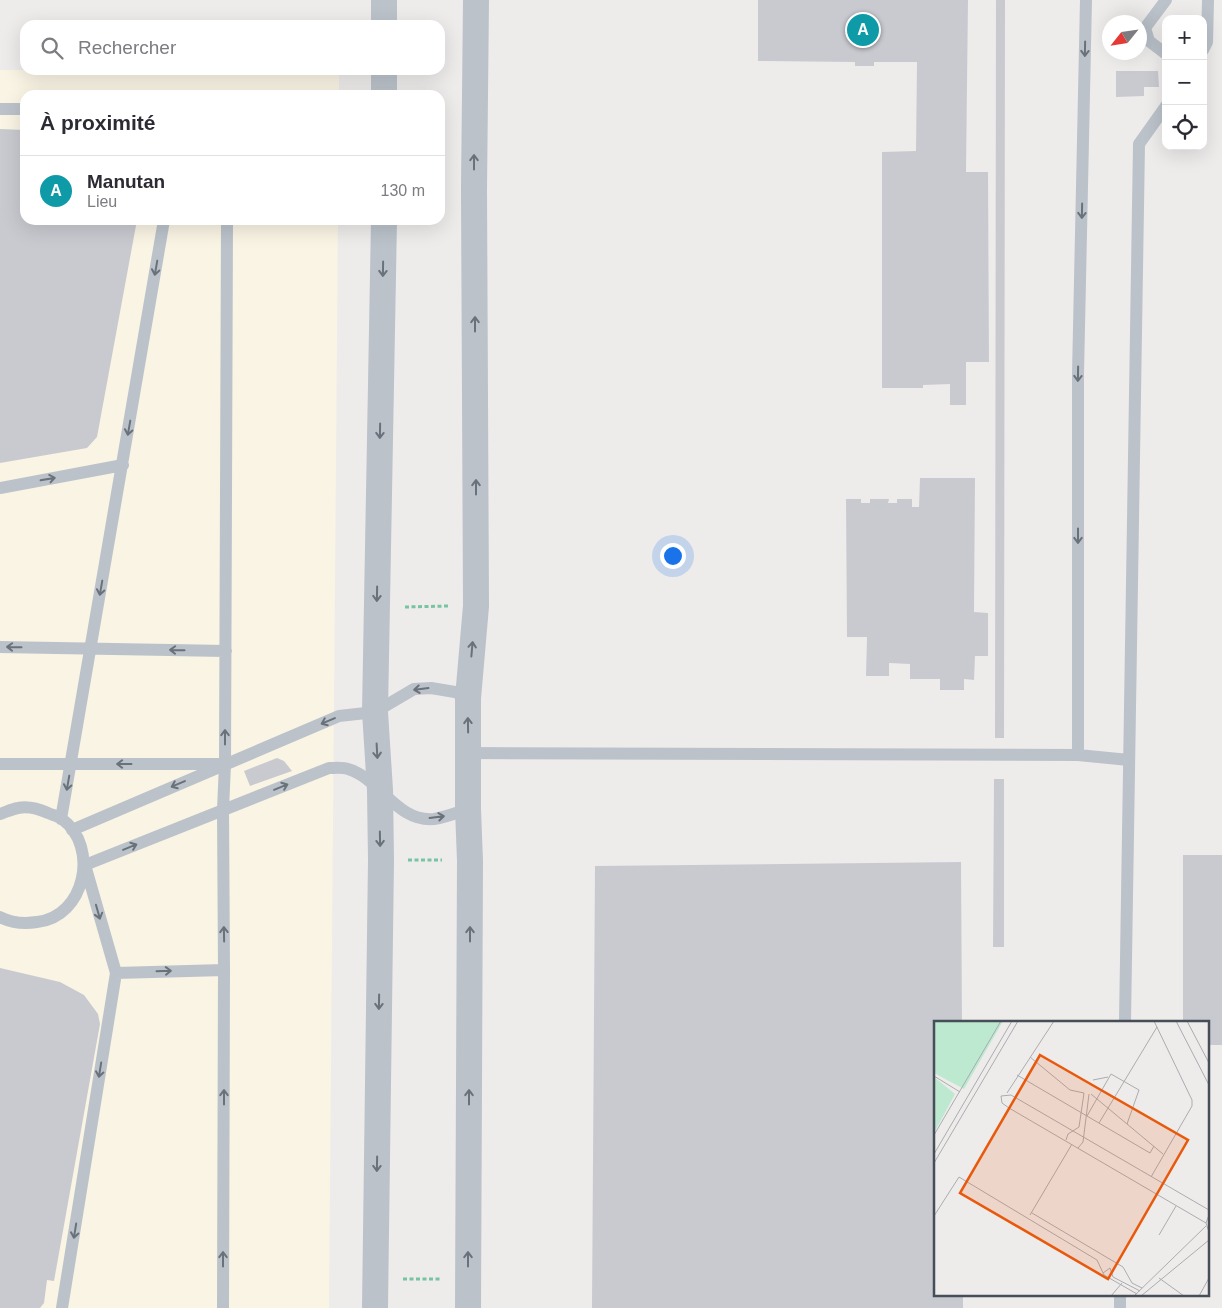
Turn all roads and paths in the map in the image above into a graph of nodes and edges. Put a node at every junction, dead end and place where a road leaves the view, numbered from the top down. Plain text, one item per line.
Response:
1 (384, 0) edge
2 (476, 0) edge
3 (1086, 0) edge
4 (1166, 0) edge
5 (1208, 0) edge
6 (384, 20) edge
7 (1207, 44) edge
8 (1162, 51) edge
9 (384, 75) edge
10 (384, 90) edge
11 (0, 109) edge
12 (20, 109) edge
13 (1162, 112) edge
14 (163, 225) edge
15 (227, 225) edge
16 (384, 225) edge
17 (123, 465) junction
18 (0, 488) edge
19 (476, 606) junction
20 (376, 607) junction
21 (0, 647) edge
22 (91, 648) junction
23 (226, 651) junction
24 (468, 698) junction
25 (375, 712) junction
26 (468, 753) junction
27 (1078, 755) junction
28 (1129, 760) junction
29 (0, 764) edge
30 (71, 764) junction
31 (225, 764) junction
32 (380, 790) junction
33 (468, 809) junction
34 (223, 810) junction
35 (0, 814) edge
36 (61, 819) junction
37 (72, 830) junction
38 (381, 860) junction
39 (470, 861) junction
40 (84, 865) junction
41 (0, 917) edge
42 (224, 970) junction
43 (116, 973) junction
44 (1125, 1021) edge
45 (375, 1278) junction
46 (468, 1279) junction
47 (62, 1308) edge
48 (222, 1308) edge
49 (375, 1308) edge
50 (468, 1308) edge

1 - 6 street
19 -> 2 street
3 -> 27 lane
4 - 8 lane
5 - 7 lane
9 - 10 street
11 - 12 lane
13 - 28 lane
14 -> 17 lane
15 - 23 lane
16 -> 20 street
18 -> 17 lane
17 -> 22 lane
19 - 20 path
24 -> 19 street
20 - 25 street
22 -> 21 lane
23 -> 22 lane
22 - 30 lane
31 -> 23 lane
24 -> 25 lane
26 -> 24 street
25 -> 31 lane
25 -> 32 street
26 - 27 lane
26 - 33 street
27 - 28 lane
28 - 44 lane
29 - 30 lane
31 -> 30 lane
30 -> 36 lane
31 - 34 lane
31 -> 37 lane
32 -> 33 lane
34 -> 32 lane
32 -> 38 street
33 - 39 street
40 -> 34 lane
42 -> 34 lane
35 - 36 lane
36 - 37 lane
37 - 40 lane
38 - 39 path
38 -> 45 street
46 -> 39 street
40 - 41 lane
40 -> 43 lane
43 -> 42 lane
48 -> 42 lane
43 -> 47 lane
45 - 46 path
45 - 49 street
46 - 50 street

